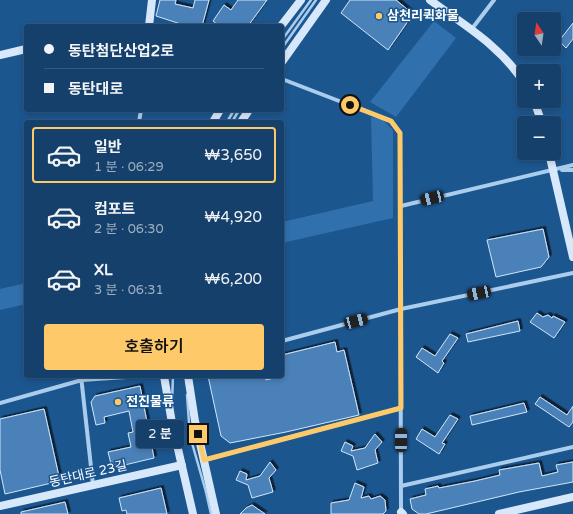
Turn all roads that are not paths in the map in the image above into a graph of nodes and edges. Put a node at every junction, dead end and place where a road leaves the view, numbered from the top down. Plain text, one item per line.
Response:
1 (152, 0) edge
2 (312, 0) edge
3 (316, 0) edge
4 (326, 0) edge
5 (430, 0) edge
6 (494, 0) edge
7 (300, 1) edge
8 (149, 24) edge
9 (283, 24) edge
10 (471, 30) junction
11 (284, 37) edge
12 (284, 45) edge
13 (24, 50) edge
14 (0, 55) edge
15 (284, 59) edge
16 (517, 75) edge
17 (284, 80) edge
18 (551, 160) edge
19 (573, 165) edge
20 (553, 170) junction
21 (573, 170) edge
22 (401, 206) junction
23 (573, 257) edge
24 (573, 273) edge
25 (401, 309) junction
26 (284, 340) edge
27 (81, 378) edge
28 (164, 378) edge
29 (173, 378) edge
30 (185, 378) edge
31 (188, 378) edge
32 (0, 403) edge
33 (401, 408) junction
34 (172, 423) junction
35 (573, 447) edge
36 (204, 460) junction
37 (182, 465) junction
38 (93, 485) junction
39 (401, 486) junction
40 (573, 497) edge
41 (0, 506) edge
42 (402, 513) edge
43 (193, 514) edge
44 (211, 514) edge
45 (216, 514) edge
46 (499, 514) edge

1 - 8 street
2 - 11 lane
3 - 12 lane
4 - 15 street
5 - 10 street
6 - 10 street
7 - 9 street
10 - 16 street
13 - 14 street
17 - 22 street
18 - 20 street
19 - 20 street
20 - 21 street
20 - 22 street
20 - 23 street
22 - 25 street
24 - 25 street
25 - 26 street
25 - 33 street
27 - 32 street
27 - 38 street
28 - 34 street
29 - 34 lane
30 - 44 lane
31 - 36 street
33 - 36 street
33 - 39 street
34 - 37 street
35 - 39 street
36 - 45 street
37 - 38 street, 동탄대로 23길
37 - 43 street
38 - 41 street, 동탄대로 23길
39 - 42 street
40 - 46 street

